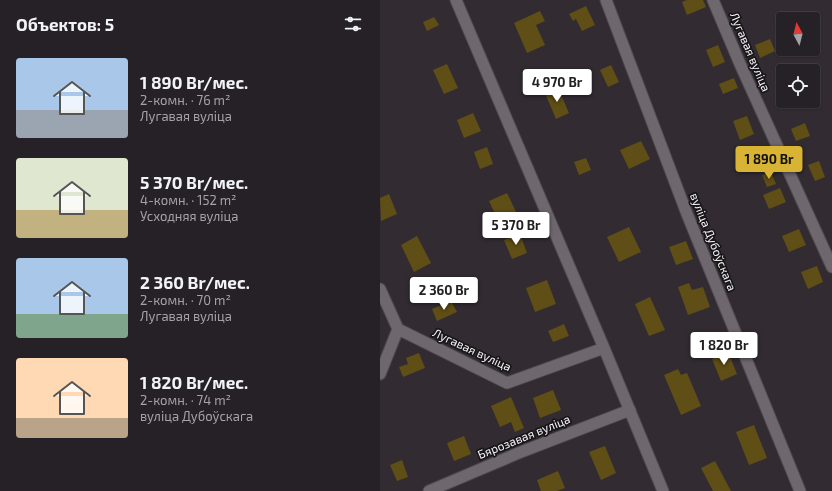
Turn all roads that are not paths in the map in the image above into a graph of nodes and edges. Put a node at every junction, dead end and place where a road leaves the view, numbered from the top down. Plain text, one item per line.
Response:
1 (456, 0) edge
2 (606, 0) edge
3 (713, 0) edge
4 (832, 267) edge
5 (380, 289) edge
6 (398, 329) junction
7 (604, 348) junction
8 (380, 374) edge
9 (630, 410) junction
10 (429, 491) edge
11 (662, 491) edge
12 (800, 491) edge

1 - 7 street
2 - 12 street, вуліца Дубоўскага
3 - 4 street, Лугавая вуліца
5 - 6 street
6 - 7 street, Лугавая вуліца
6 - 8 street
7 - 9 street
9 - 10 street, Бярозавая вуліца
9 - 11 street

